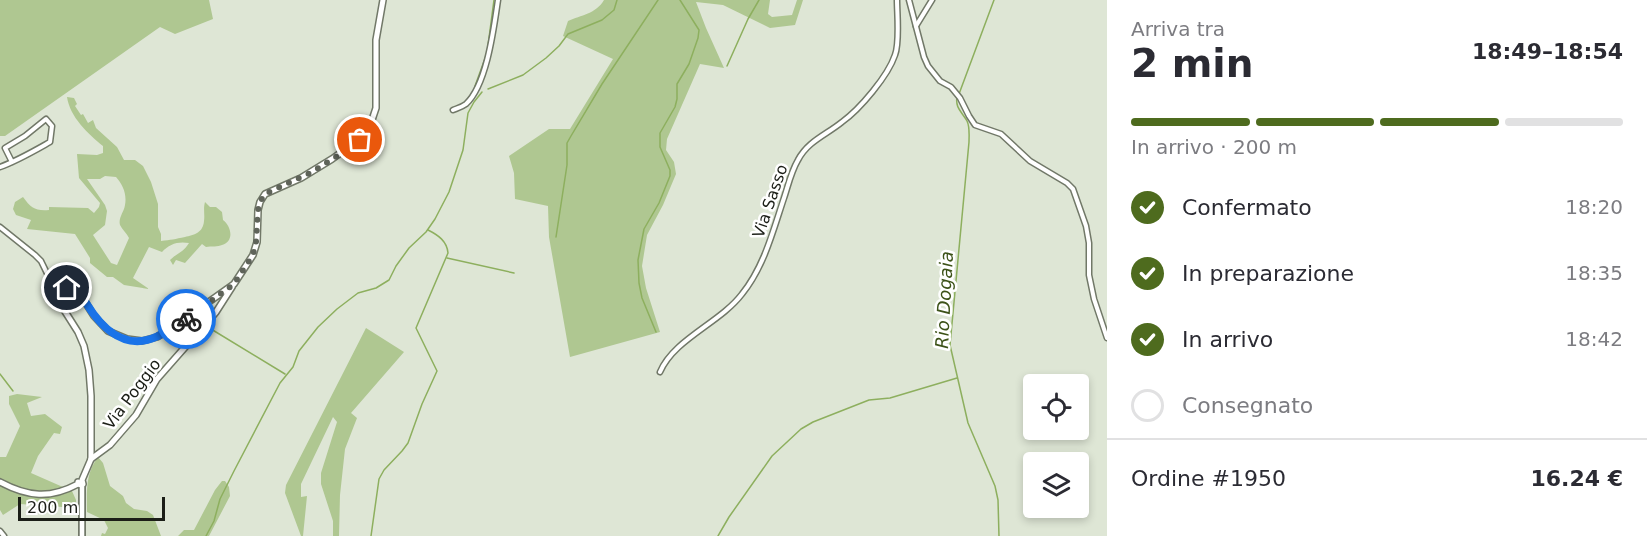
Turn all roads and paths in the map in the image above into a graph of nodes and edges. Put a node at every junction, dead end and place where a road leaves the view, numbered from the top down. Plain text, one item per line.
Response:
1 (383, 0) edge
2 (498, 0) edge
3 (897, 0) edge
4 (909, 0) edge
5 (932, 0) edge
6 (915, 27) junction
7 (453, 110) dead end
8 (12, 162) junction
9 (0, 167) edge
10 (0, 227) edge
11 (234, 284) junction
12 (58, 297) junction
13 (1107, 338) edge
14 (660, 372) dead end
15 (92, 459) junction
16 (0, 482) edge
17 (81, 483) junction
18 (0, 531) edge
19 (4, 536) edge
20 (82, 536) edge

1 - 11 main road, Via Poggio
2 - 7 street
3 - 14 street, Via Sasso
4 - 6 street
5 - 6 street
6 - 13 street
8 - 8 street
8 - 9 street
10 - 12 street
11 - 12 main road
11 - 15 main road, Via Poggio
12 - 15 main road
15 - 17 main road
16 - 17 main road
17 - 20 street
18 - 19 street

